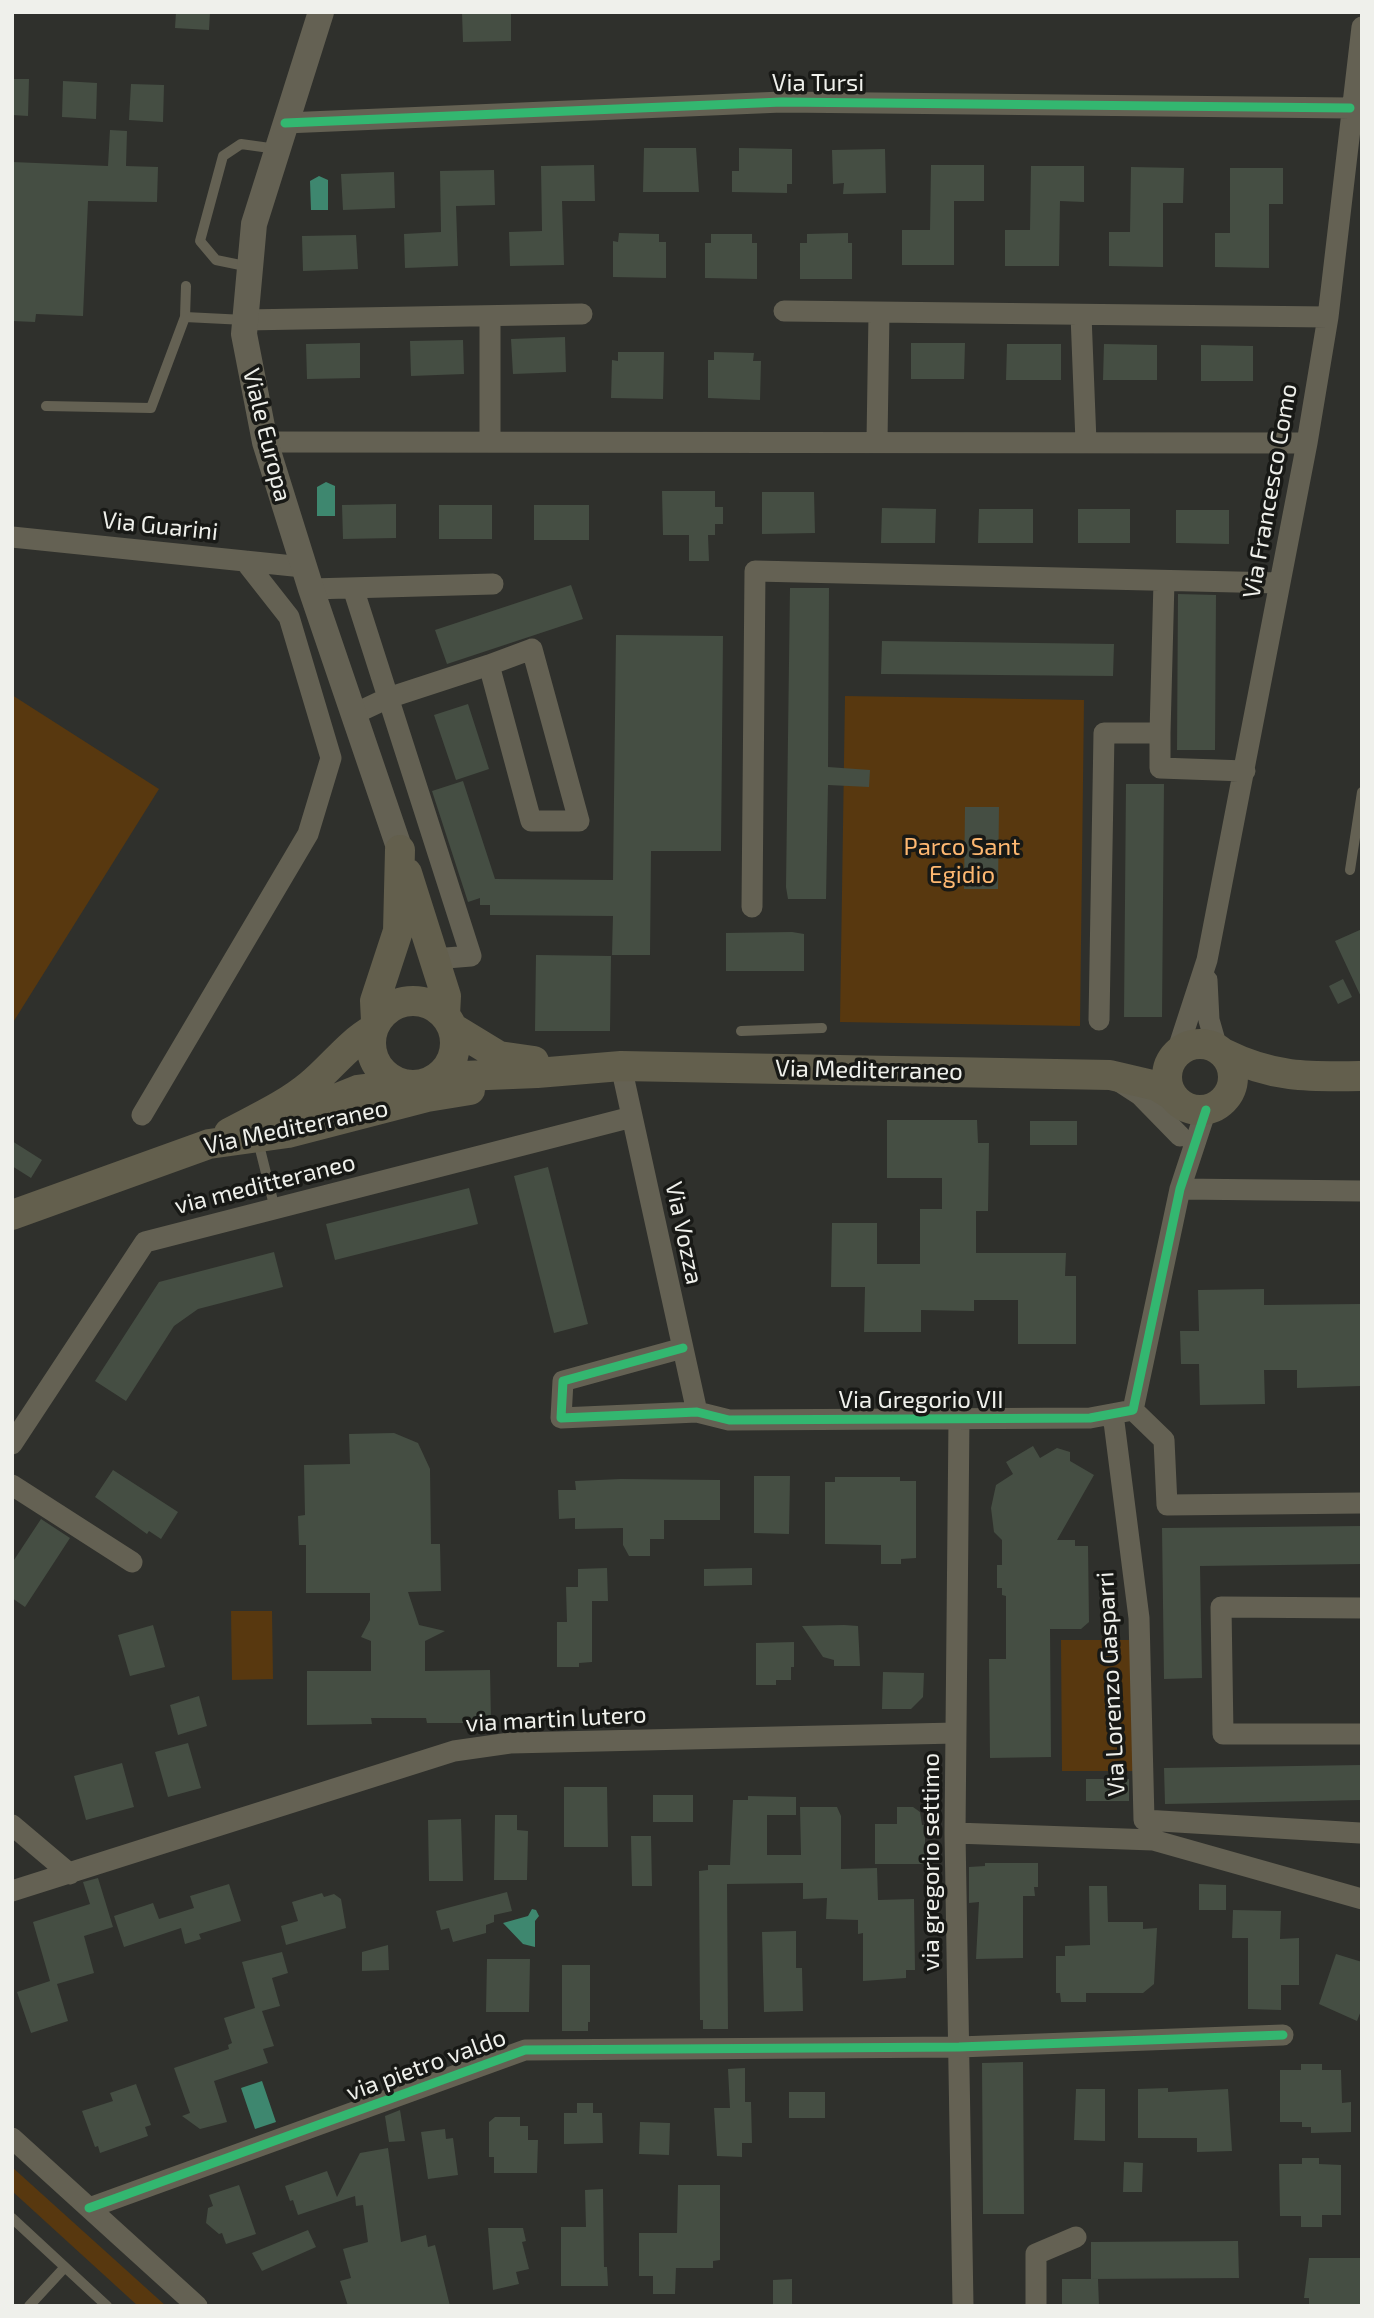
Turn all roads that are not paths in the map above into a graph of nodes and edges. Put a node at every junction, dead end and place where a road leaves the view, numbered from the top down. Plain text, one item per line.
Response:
1 (321, 12) edge
2 (1362, 27) edge
3 (1350, 108) junction
4 (285, 122) junction
5 (277, 149) junction
6 (250, 267) junction
7 (186, 286) dead end
8 (784, 311) dead end
9 (879, 313) junction
10 (582, 314) dead end
11 (1082, 315) junction
12 (490, 316) junction
13 (185, 317) junction
14 (1328, 317) junction
15 (245, 320) junction
16 (46, 406) dead end
17 (877, 440) junction
18 (490, 441) junction
19 (265, 442) junction
20 (1086, 442) junction
21 (1307, 443) junction
22 (18, 541) edge
23 (245, 561) junction
24 (307, 578) junction
25 (1164, 581) junction
26 (1280, 583) junction
27 (493, 584) dead end
28 (353, 588) junction
29 (489, 665) junction
30 (388, 698) junction
31 (354, 714) junction
32 (1160, 733) junction
33 (1245, 771) junction
34 (1362, 792) edge
35 (400, 850) junction
36 (1350, 870) dead end
37 (752, 908) dead end
38 (434, 959) junction
39 (1206, 960) junction
40 (1099, 1020) dead end
41 (449, 1021) junction
42 (374, 1025) junction
43 (822, 1028) dead end
44 (741, 1031) dead end
45 (1220, 1051) junction
46 (1174, 1056) junction
47 (621, 1066) junction
48 (586, 1068) junction
49 (1110, 1075) junction
50 (1362, 1076) edge
51 (439, 1077) junction
52 (1309, 1077) junction
53 (405, 1084) junction
54 (1173, 1097) junction
55 (1217, 1102) junction
56 (142, 1115) dead end
57 (632, 1116) junction
58 (1180, 1136) junction
59 (257, 1137) junction
60 (209, 1144) junction
61 (1181, 1189) junction
62 (1362, 1191) edge
63 (275, 1209) junction
64 (15, 1210) edge
65 (683, 1348) junction
66 (697, 1412) junction
67 (1123, 1412) junction
68 (959, 1418) junction
69 (12, 1444) edge
70 (12, 1485) edge
71 (1362, 1503) edge
72 (132, 1562) dead end
73 (1362, 1608) edge
74 (956, 1733) junction
75 (1362, 1734) edge
76 (12, 1825) edge
77 (955, 1833) junction
78 (1360, 1833) dead end
79 (70, 1874) junction
80 (12, 1891) edge
81 (1362, 1899) edge
82 (1283, 2035) dead end
83 (959, 2047) junction
84 (12, 2138) edge
85 (89, 2208) junction
86 (12, 2218) edge
87 (1076, 2237) dead end
88 (65, 2267) junction
89 (29, 2306) edge
90 (107, 2306) edge
91 (197, 2306) edge
92 (963, 2306) edge
93 (1036, 2306) edge

1 - 4 street, Viale Europa
2 - 3 street, Via Francesco Como
3 - 4 street, Via Tursi
3 - 14 street, Via Francesco Como
4 - 5 street, Viale Europa
5 - 6 street, Viale Europa
5 - 6 lane
6 - 15 street, Viale Europa
7 - 13 lane
8 - 9 street
9 - 11 street
9 - 17 street
10 - 12 street
11 - 14 street
11 - 20 street
12 - 15 street
12 - 18 street
13 - 15 lane
13 - 16 lane
14 - 21 street, Via Francesco Como
15 - 19 street, Viale Europa
17 - 18 street
17 - 20 street
18 - 19 street
19 - 24 street, Viale Europa
20 - 21 street
21 - 26 street, Via Francesco Como
22 - 23 street, Via Guarini
23 - 24 street, Via Guarini
23 - 56 street
24 - 28 street, Via Guarini
24 - 31 street, Viale Europa
25 - 26 street
25 - 32 street
25 - 37 street
26 - 33 street, Via Francesco Como
27 - 28 street, Via Guarini
28 - 30 street
29 - 29 street
29 - 30 street
30 - 31 street
30 - 38 street
31 - 35 street, Viale Europa
32 - 33 street
32 - 40 street
33 - 39 street, Via Francesco Como
34 - 36 lane
35 - 38 main road
35 - 42 main road
38 - 41 main road
39 - 45 street, Via Francesco Como
39 - 46 street, Via Francesco Como
41 - 42 main road
41 - 48 main road, Via Mediterraneo
41 - 51 main road
42 - 53 main road
42 - 60 main road
43 - 44 lane
45 - 46 main road
45 - 52 main road
45 - 55 main road
46 - 49 main road, Via Mediterraneo
46 - 54 main road
47 - 48 main road, Via Mediterraneo
47 - 49 main road, Via Mediterraneo
47 - 57 street, Via Vozza
48 - 51 main road, Via Mediterraneo
48 - 59 main road, Via Mediterraneo
49 - 54 main road, Via Mediterraneo
49 - 58 street
50 - 52 main road
51 - 53 main road
52 - 55 main road
53 - 60 main road
54 - 55 main road
54 - 58 street
55 - 61 street
57 - 63 street, via meditteraneo
57 - 65 street, Via Vozza
58 - 61 street
59 - 60 main road, Via Mediterraneo
59 - 63 lane
60 - 64 main road, Via Mediterraneo
61 - 62 street
61 - 67 street
63 - 69 street, via meditteraneo
65 - 66 street, Via Vozza
65 - 66 street, Via Gregorio VII
66 - 68 street, Via Gregorio VII
67 - 68 street, Via Gregorio VII
67 - 71 street
67 - 78 street, Via Lorenzo Gasparri
68 - 74 street, via gregorio settimo
70 - 72 street
73 - 75 street
74 - 77 street, via gregorio settimo
74 - 79 street, via martin lutero
76 - 79 street
77 - 81 street
77 - 83 street, via gregorio settimo
79 - 80 street, via martin lutero
82 - 83 street, via pietro valdo
83 - 85 street, via pietro valdo
83 - 92 street, via gregorio settimo
84 - 85 street
85 - 91 street
86 - 88 lane
87 - 93 street
88 - 89 lane
88 - 90 lane

